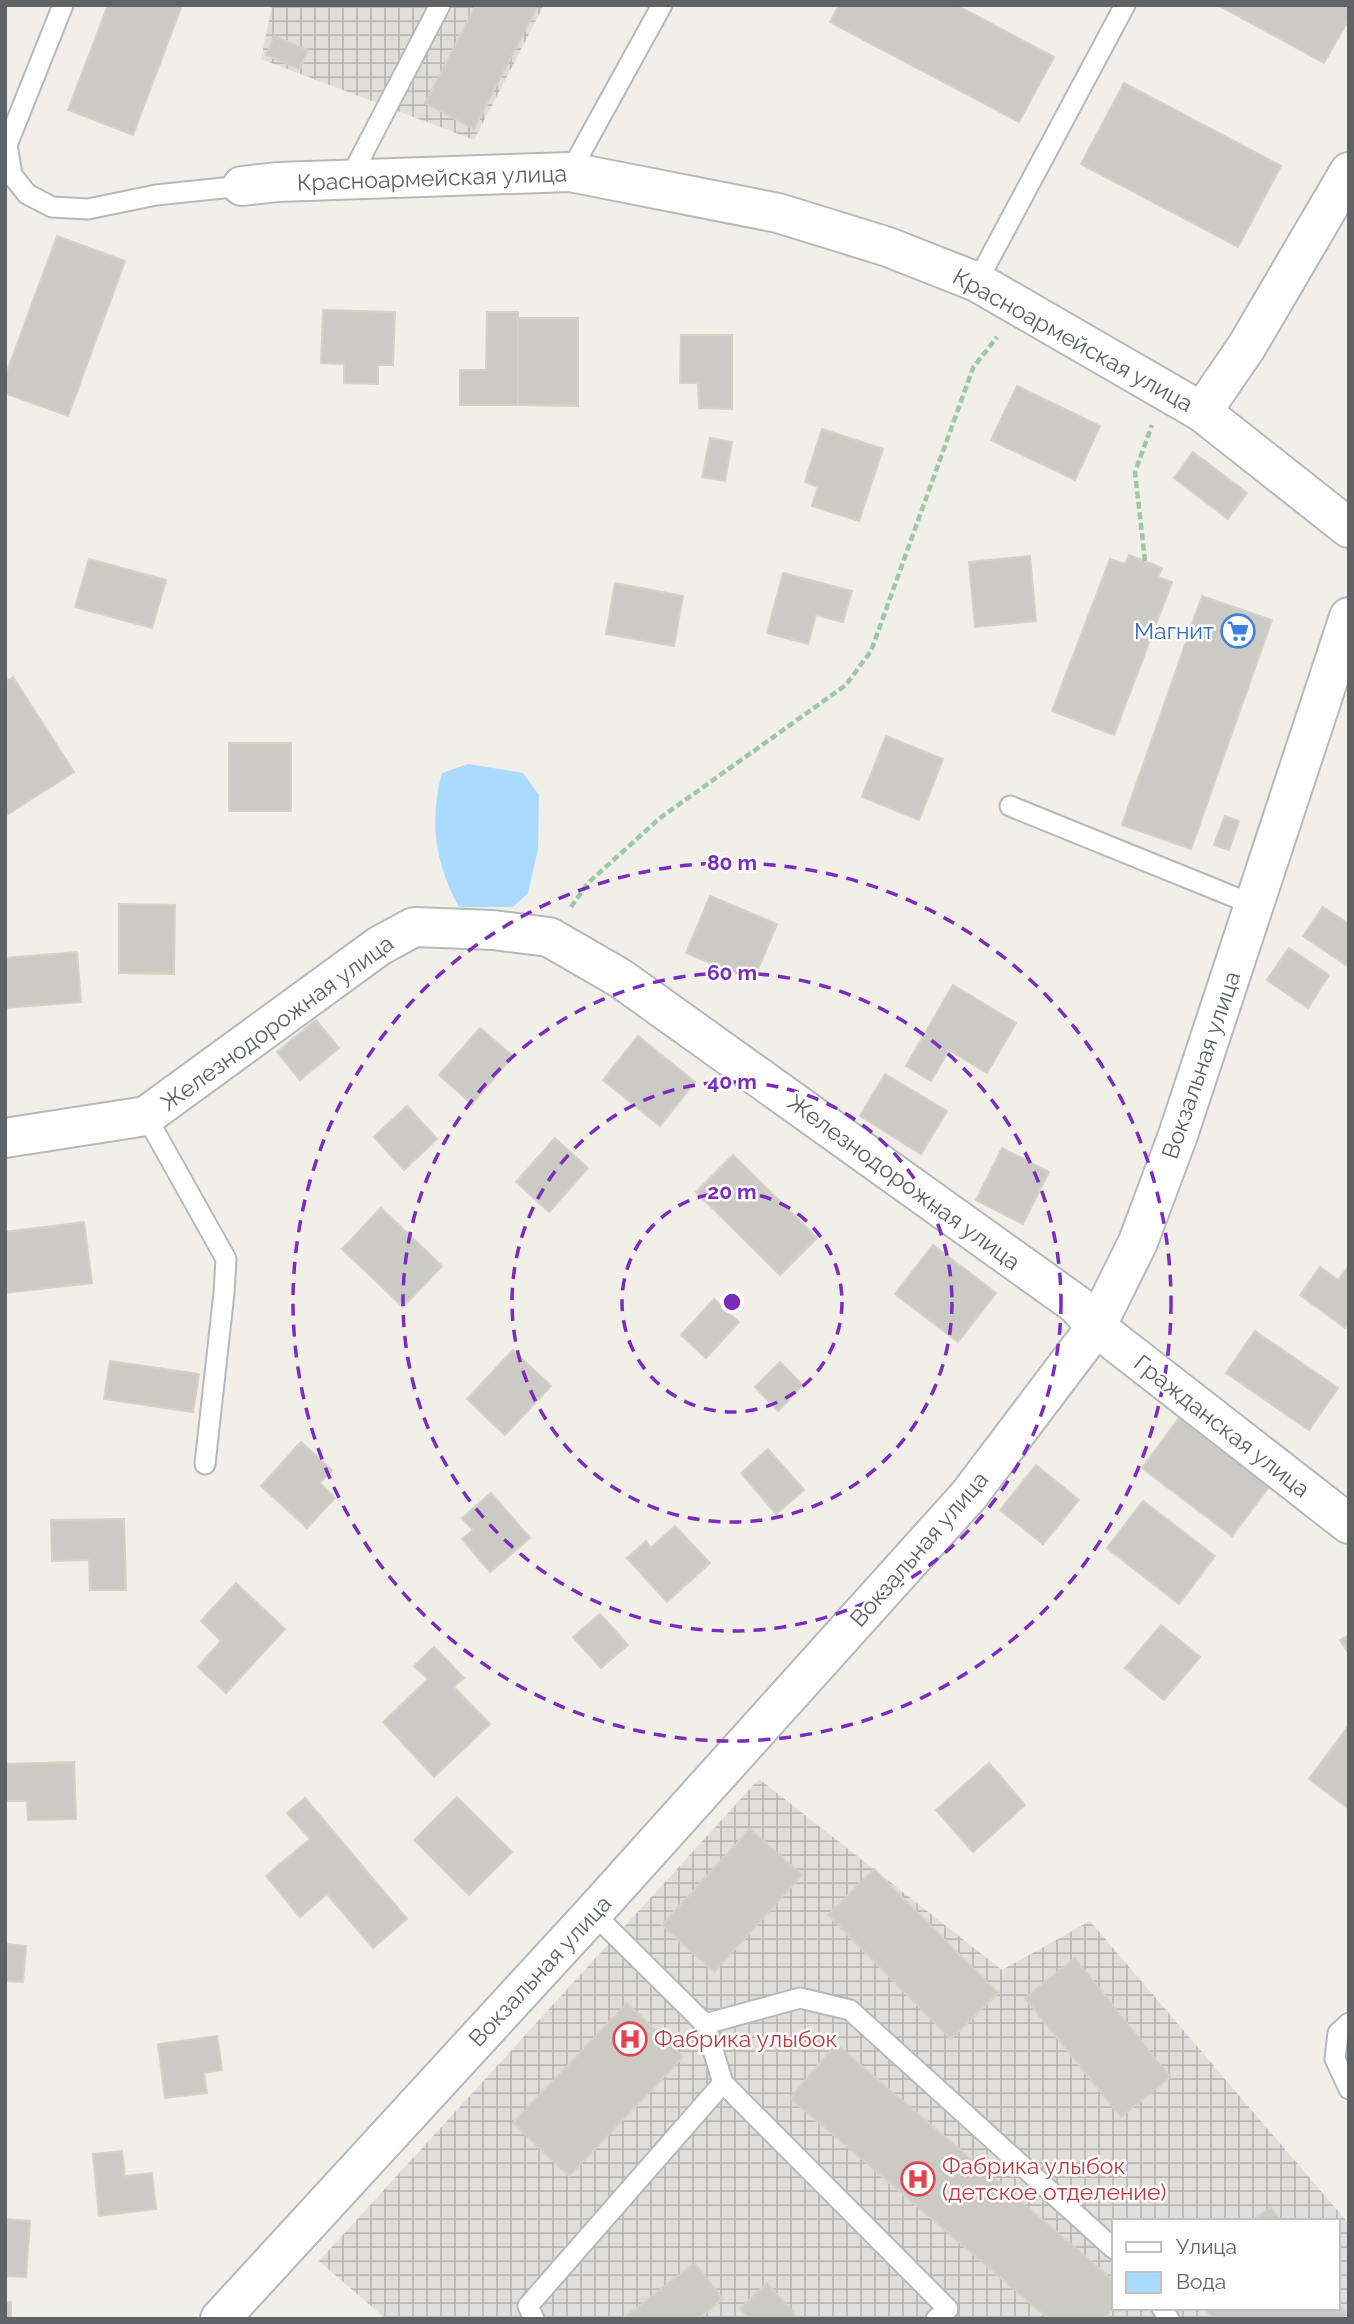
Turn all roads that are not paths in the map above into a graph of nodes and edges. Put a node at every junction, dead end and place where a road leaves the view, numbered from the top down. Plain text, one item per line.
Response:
1 (63, 5) edge
2 (440, 5) edge
3 (662, 5) edge
4 (1125, 5) edge
5 (1349, 172) edge
6 (570, 173) junction
7 (9, 178) edge
8 (349, 180) junction
9 (243, 186) joint
10 (977, 282) junction
11 (1202, 412) junction
12 (1349, 528) edge
13 (1349, 617) edge
14 (1010, 806) dead end
15 (1254, 905) junction
16 (146, 1116) junction
17 (5, 1138) edge
18 (1096, 1327) junction
19 (205, 1464) dead end
20 (1349, 1524) edge
21 (593, 1913) junction
22 (1349, 2023) edge
23 (705, 2024) junction
24 (723, 2083) junction
25 (1349, 2089) edge
26 (1112, 2247) edge
27 (220, 2319) edge
28 (534, 2319) edge
29 (936, 2319) edge

1 - 7 lane
2 - 8 lane
3 - 6 lane
4 - 10 lane
5 - 11 street, Красноармейская улица
6 - 8 street, Красноармейская улица
6 - 10 street, Красноармейская улица
7 - 9 lane
8 - 9 street, Красноармейская улица
10 - 11 street, Красноармейская улица
11 - 12 street, Красноармейская улица
13 - 15 street, Вокзальная улица
14 - 15 lane
15 - 18 street, Вокзальная улица
16 - 17 street, Железнодорожная улица
16 - 18 street, Железнодорожная улица
16 - 19 lane
18 - 20 street, Гражданская улица
18 - 21 street, Вокзальная улица
21 - 23 lane
21 - 27 street, Вокзальная улица
22 - 25 lane
23 - 24 lane
23 - 26 lane
24 - 28 lane
24 - 29 lane

